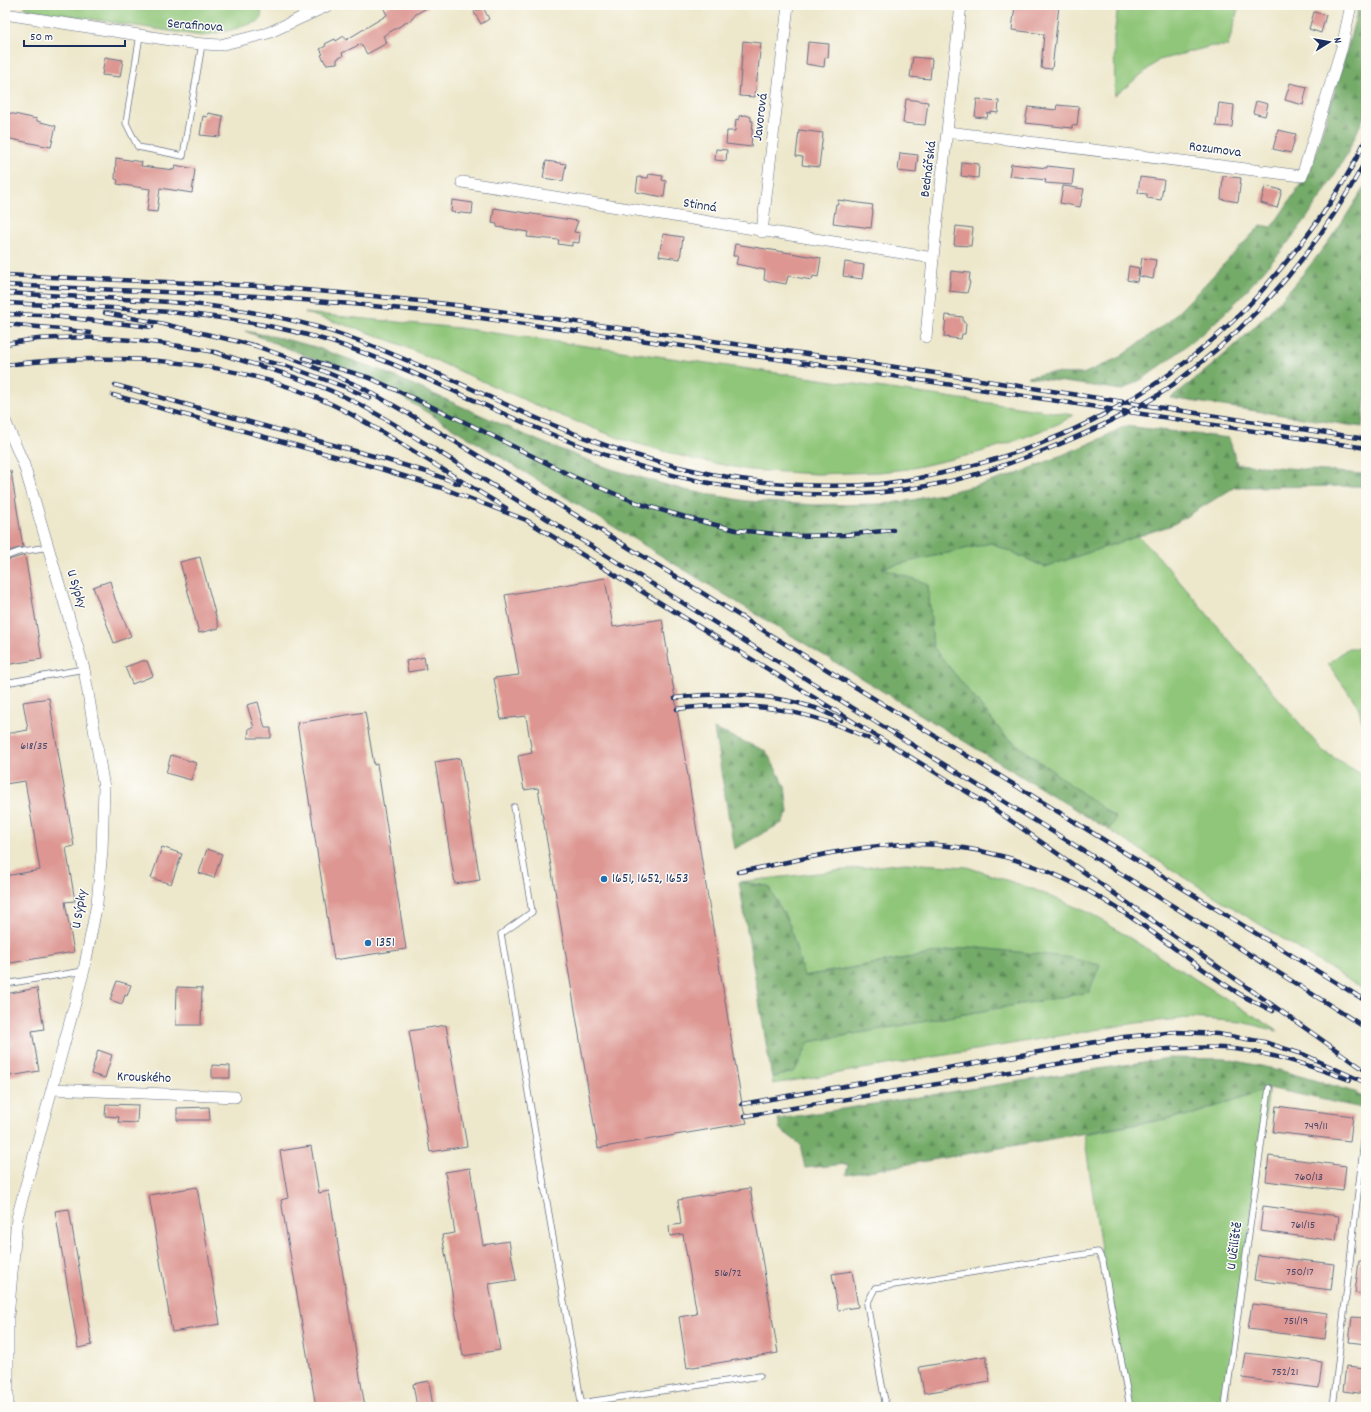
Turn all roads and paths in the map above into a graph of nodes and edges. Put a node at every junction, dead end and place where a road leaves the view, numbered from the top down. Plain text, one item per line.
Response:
1 (6, 5) edge
2 (329, 5) edge
3 (788, 5) edge
4 (961, 5) edge
5 (1351, 5) edge
6 (5, 13) edge
7 (140, 35) junction
8 (202, 44) junction
9 (948, 132) junction
10 (462, 182) dead end
11 (762, 232) junction
12 (933, 258) junction
13 (926, 337) dead end
14 (5, 421) edge
15 (48, 547) junction
16 (5, 557) edge
17 (84, 669) junction
18 (5, 683) edge
19 (514, 807) dead end
20 (84, 970) junction
21 (5, 984) edge
22 (1269, 1088) dead end
23 (52, 1089) junction
24 (235, 1097) dead end
25 (1364, 1141) dead end
26 (760, 1376) dead end
27 (581, 1405) edge
28 (8, 1407) edge
29 (886, 1407) edge
30 (1130, 1407) edge
31 (1225, 1407) edge
32 (1333, 1407) edge

1 - 6 street
2 - 8 street, Serafinova
3 - 11 street, Javorová
4 - 9 street, Bednářská
5 - 9 street, Rozumova
6 - 7 street, Serafinova
7 - 8 street, Serafinova
7 - 8 lane
9 - 12 street, Bednářská
10 - 11 street, Stinná
11 - 12 street, Stinná
12 - 13 street, Bednářská
14 - 15 street, U Sýpky
15 - 16 lane
15 - 17 street, U Sýpky
17 - 18 lane
17 - 20 street, U Sýpky
19 - 27 lane
20 - 21 lane
20 - 23 street, U Sýpky
22 - 31 lane, U Učiliště
23 - 24 street, Krouského
23 - 28 street, U Sýpky
25 - 32 lane
26 - 27 lane
29 - 30 lane

